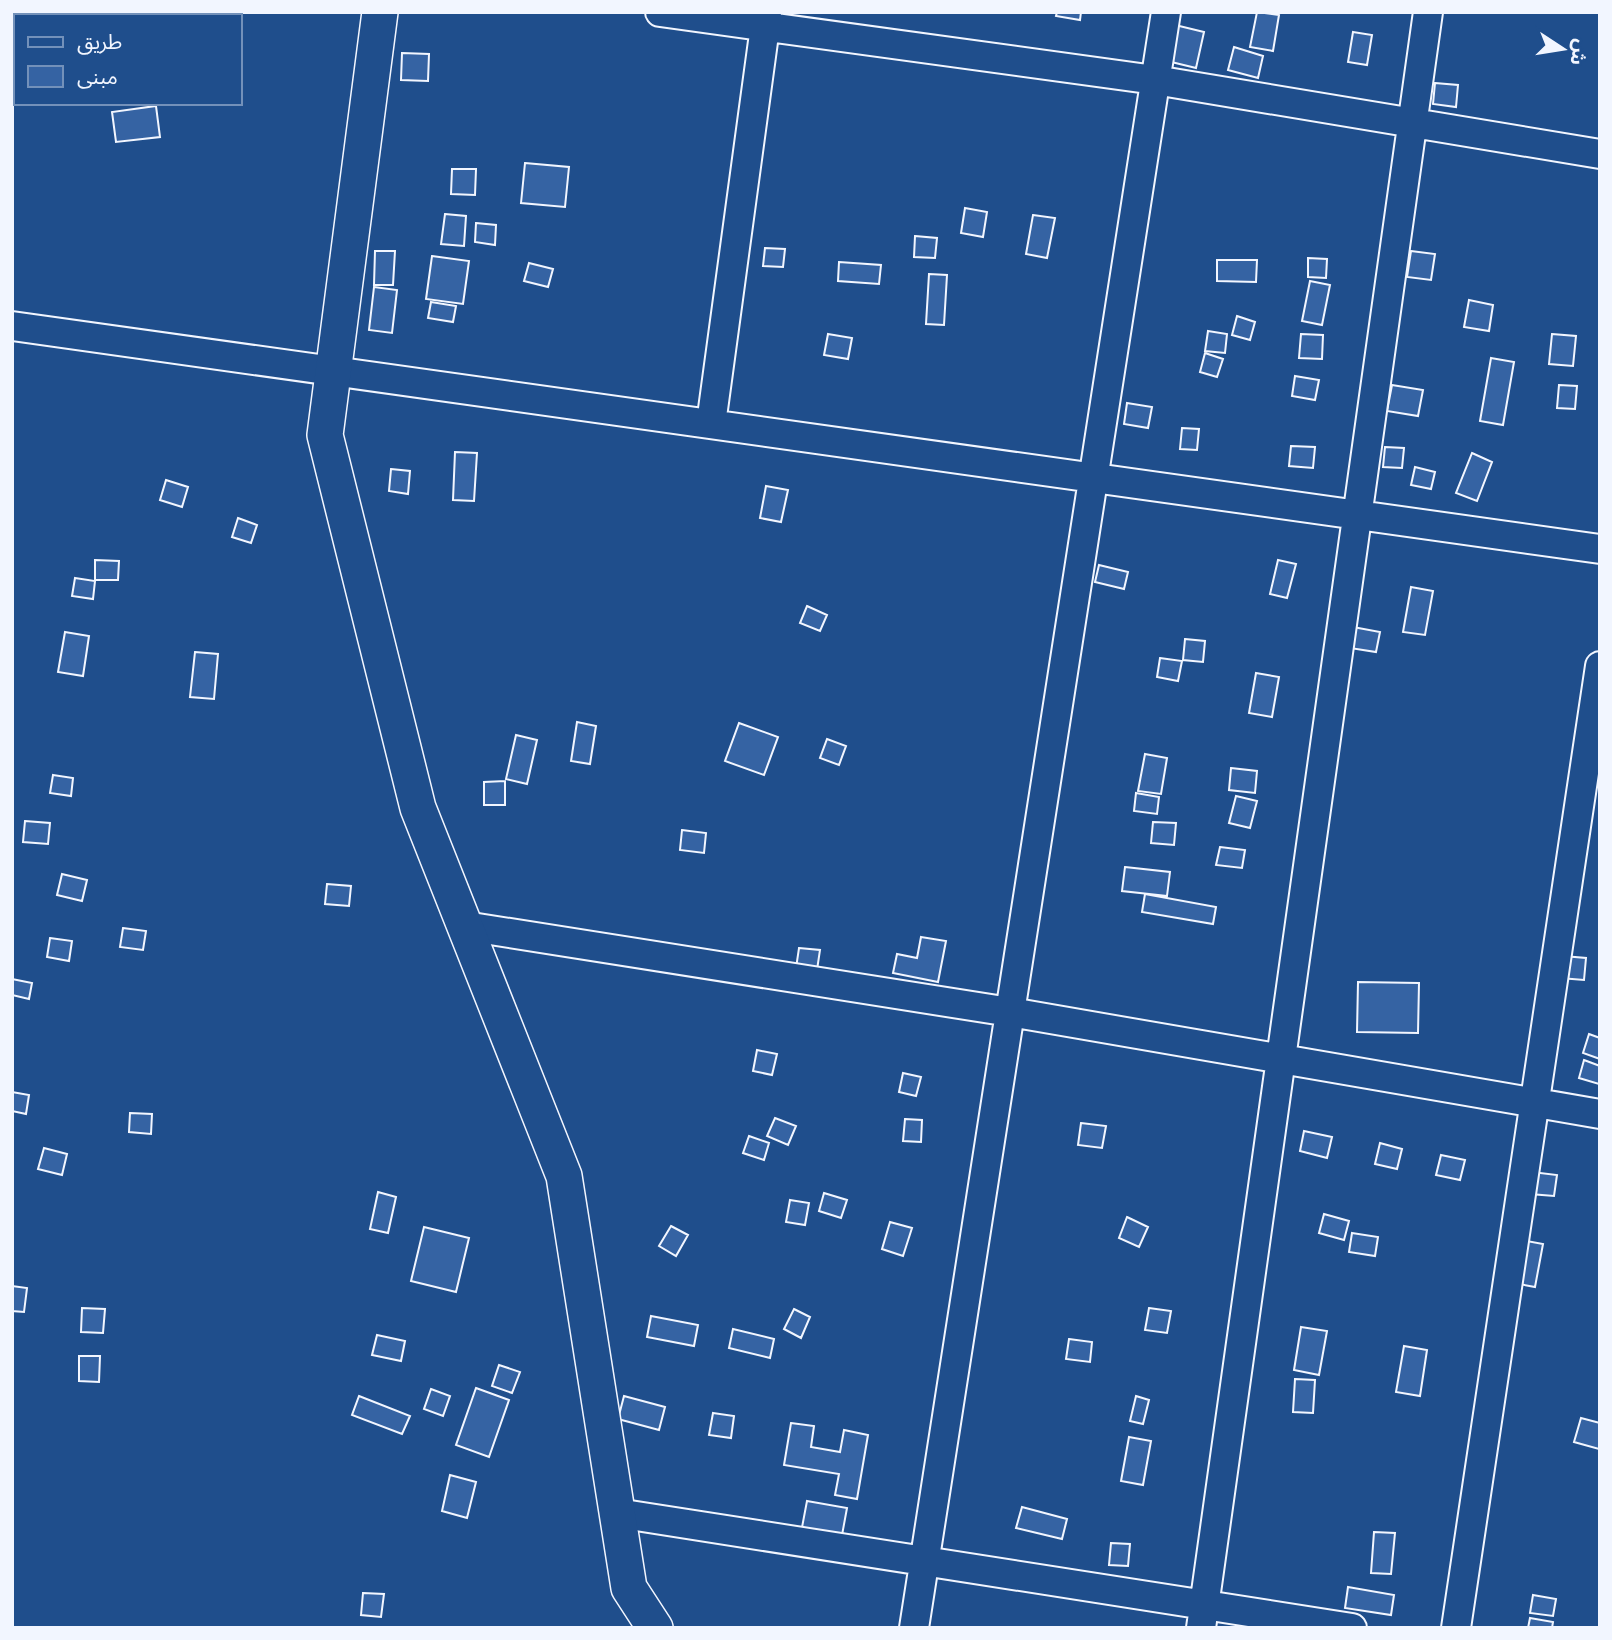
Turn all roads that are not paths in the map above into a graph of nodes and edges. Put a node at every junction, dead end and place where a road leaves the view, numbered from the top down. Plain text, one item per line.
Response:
1 (380, 12) edge
2 (660, 12) edge
3 (1166, 12) edge
4 (1428, 12) edge
5 (766, 20) edge
6 (1156, 80) junction
7 (1412, 123) junction
8 (1600, 154) edge
9 (12, 327) edge
10 (333, 372) junction
11 (711, 424) junction
12 (1094, 477) junction
13 (1357, 515) junction
14 (1600, 549) edge
15 (1600, 666) edge
16 (465, 926) junction
17 (1010, 1012) junction
18 (1281, 1059) junction
19 (1535, 1102) junction
20 (1600, 1114) edge
21 (617, 1513) junction
22 (925, 1561) junction
23 (1203, 1616) edge
24 (655, 1628) edge
25 (914, 1628) edge
26 (1352, 1628) edge
27 (1456, 1628) edge

1 - 10 street
2 - 5 street
3 - 6 street
4 - 7 street
5 - 6 street
5 - 11 street
6 - 7 street
6 - 12 street
7 - 8 street
7 - 13 street
9 - 10 street
10 - 11 street
10 - 16 street
11 - 12 street
12 - 13 street
12 - 17 street
13 - 14 street
13 - 18 street
15 - 19 street
16 - 17 street
16 - 21 street
17 - 18 street
17 - 22 street
18 - 19 street
18 - 23 street
19 - 20 street
19 - 27 street
21 - 22 street
21 - 24 street
22 - 23 street
22 - 25 street
23 - 26 street

